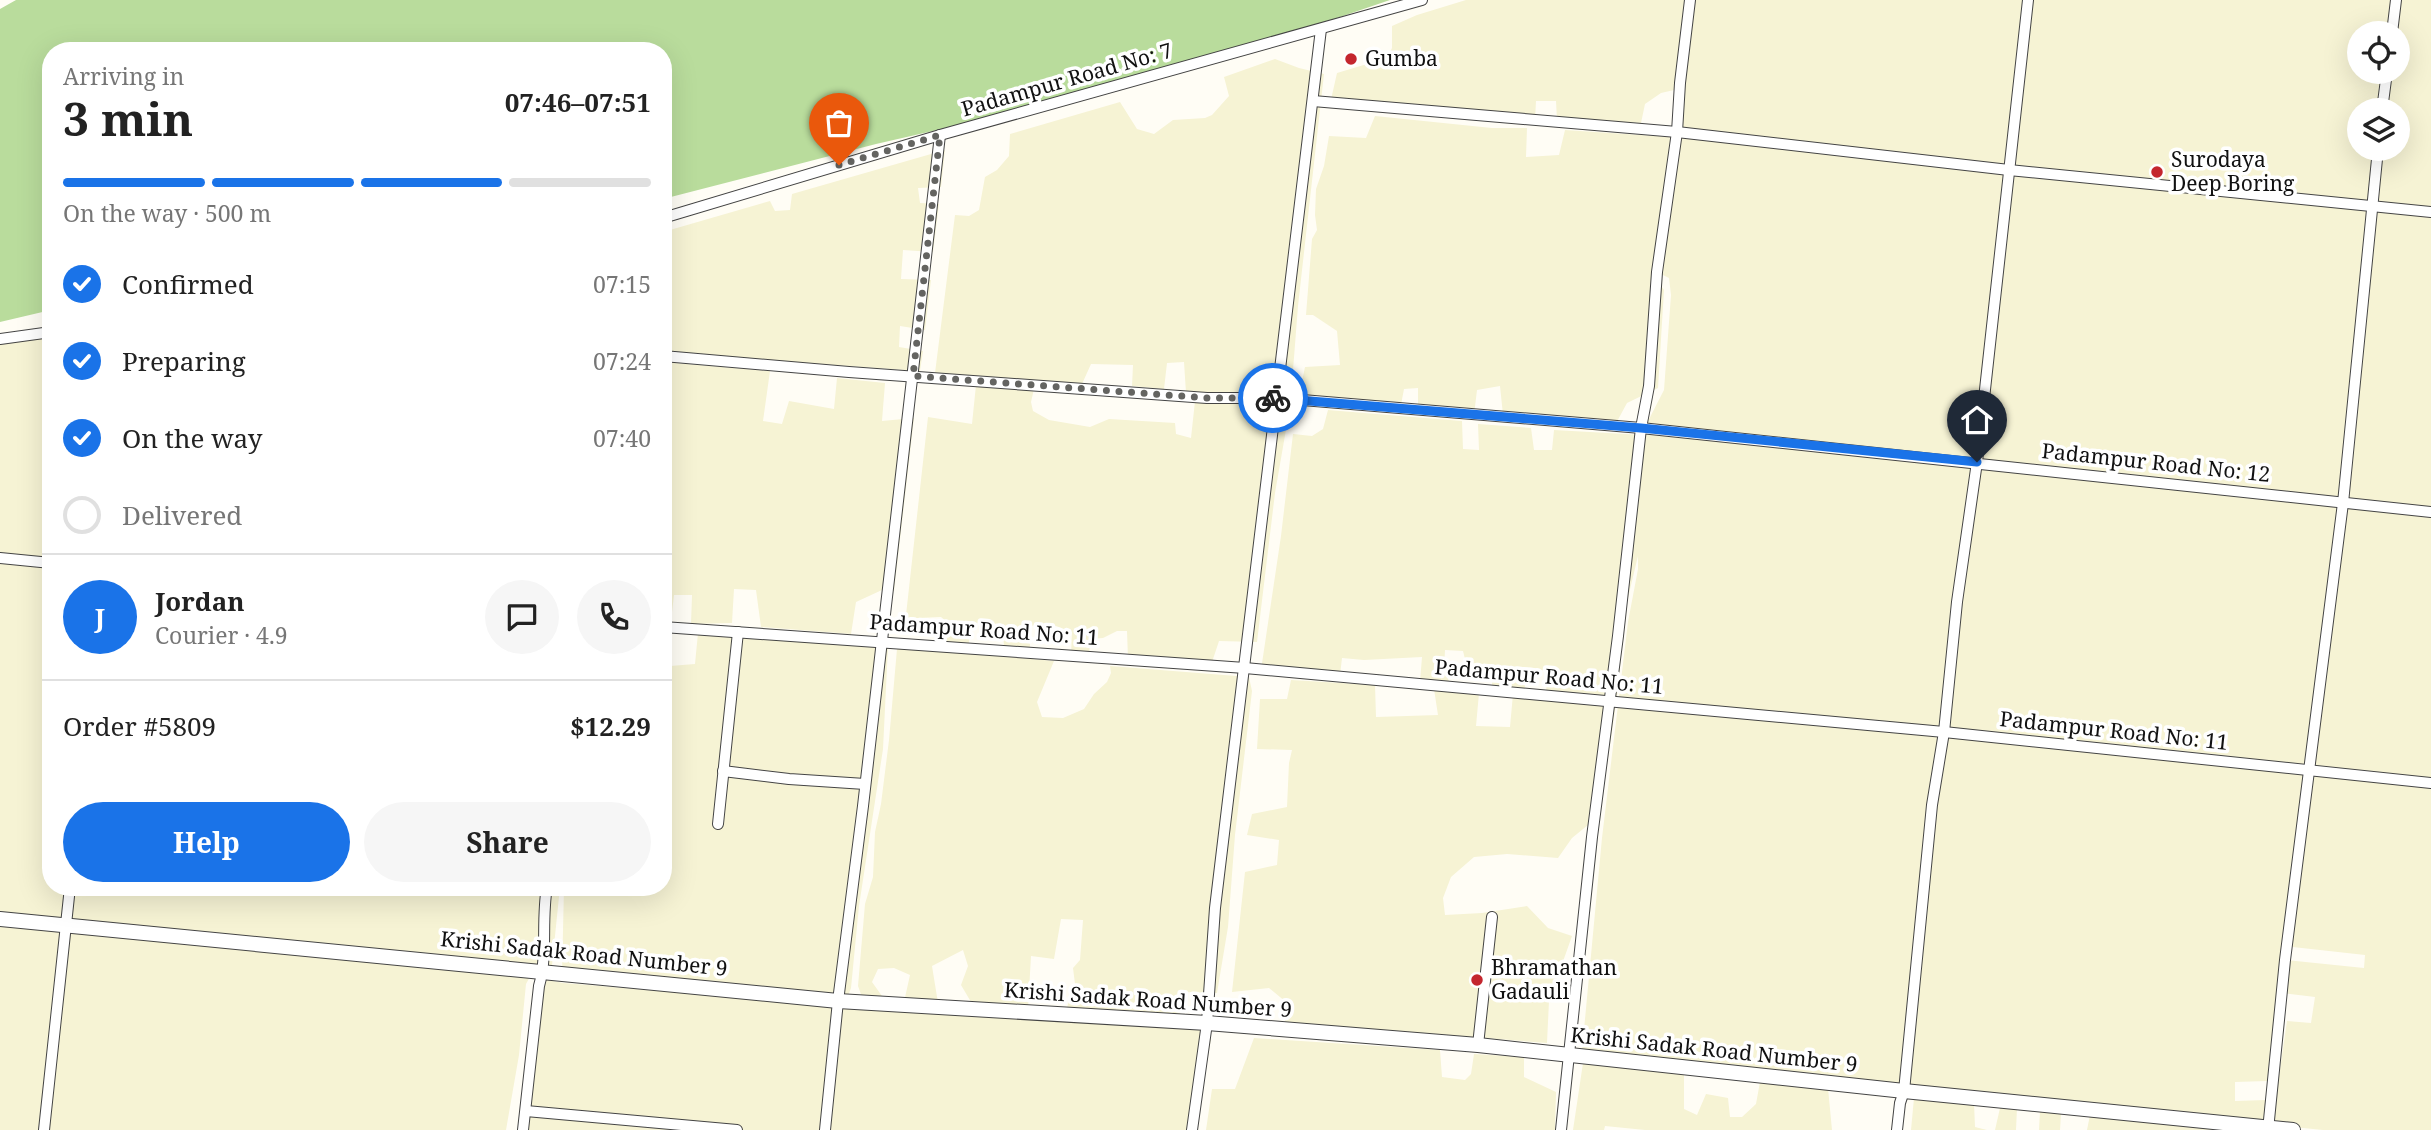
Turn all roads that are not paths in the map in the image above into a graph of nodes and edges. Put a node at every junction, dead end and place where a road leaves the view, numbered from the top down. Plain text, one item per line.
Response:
1 (1422, 0) edge
2 (1690, 0) edge
3 (2028, 0) edge
4 (2396, 0) edge
5 (2393, 21) edge
6 (1321, 29) junction
7 (1313, 101) junction
8 (1677, 132) junction
9 (940, 135) junction
10 (2377, 161) edge
11 (2009, 170) junction
12 (2373, 206) junction
13 (2431, 212) edge
14 (672, 215) edge
15 (42, 333) edge
16 (0, 339) edge
17 (672, 357) edge
18 (913, 376) junction
19 (1278, 398) junction
20 (1641, 428) junction
21 (1977, 462) junction
22 (2343, 503) junction
23 (2431, 512) edge
24 (0, 558) edge
25 (42, 562) edge
26 (672, 628) edge
27 (738, 632) junction
28 (881, 642) junction
29 (1245, 668) junction
30 (1610, 701) junction
31 (1944, 732) junction
32 (723, 771) junction
33 (2310, 771) junction
34 (2431, 783) edge
35 (865, 784) junction
36 (718, 824) dead end
37 (68, 896) edge
38 (546, 896) edge
39 (1492, 917) dead end
40 (0, 919) edge
41 (66, 926) junction
42 (542, 970) junction
43 (838, 1001) junction
44 (1208, 1023) junction
45 (1478, 1045) junction
46 (1567, 1056) junction
47 (1904, 1091) junction
48 (526, 1111) junction
49 (2268, 1129) edge
50 (44, 1130) edge
51 (523, 1130) edge
52 (737, 1130) edge
53 (825, 1130) edge
54 (1192, 1130) edge
55 (1561, 1130) edge
56 (1897, 1130) edge
57 (2293, 1130) edge

1 - 6 street, Padampur Road No: 7
2 - 8 street
3 - 11 street
4 - 5 street
6 - 7 street
6 - 9 street, Padampur Road No: 7
7 - 8 street
7 - 19 street
8 - 11 street
8 - 20 street
9 - 14 street, Padampur Road No: 7
9 - 18 street
10 - 12 street
11 - 12 street
11 - 21 street
12 - 13 street
12 - 22 street
15 - 16 street
17 - 18 street, Padampur Road No: 12
18 - 19 street, Padampur Road No: 12
18 - 28 street
19 - 20 street, Padampur Road No: 12
19 - 29 street
20 - 21 street, Padampur Road No: 12
20 - 30 street
21 - 22 street, Padampur Road No: 12
21 - 31 street
22 - 23 street, Padampur Road No: 12
22 - 33 street
24 - 25 street
26 - 27 street, Padampur Road No: 11
27 - 28 street, Padampur Road No: 11
27 - 32 street
28 - 29 street, Padampur Road No: 11
28 - 35 street
29 - 30 street, Padampur Road No: 11
29 - 44 street
30 - 31 street, Padampur Road No: 11
30 - 46 street
31 - 33 street, Padampur Road No: 11
31 - 47 street
32 - 35 street
32 - 36 street
33 - 34 street, Padampur Road No: 11
33 - 49 street
35 - 43 street
37 - 41 street
38 - 42 street
39 - 45 street
40 - 41 street, Krishi Sadak Road Number 9
41 - 42 street, Krishi Sadak Road Number 9
41 - 50 street
42 - 43 street, Krishi Sadak Road Number 9
42 - 48 street
43 - 44 street, Krishi Sadak Road Number 9
43 - 53 street
44 - 45 street, Krishi Sadak Road Number 9
44 - 54 street
45 - 46 street, Krishi Sadak Road Number 9
46 - 47 street, Krishi Sadak Road Number 9
46 - 55 street
47 - 49 street, Krishi Sadak Road Number 9
47 - 56 street
48 - 51 street
48 - 52 street
49 - 57 street, Krishi Sadak Road Number 9

